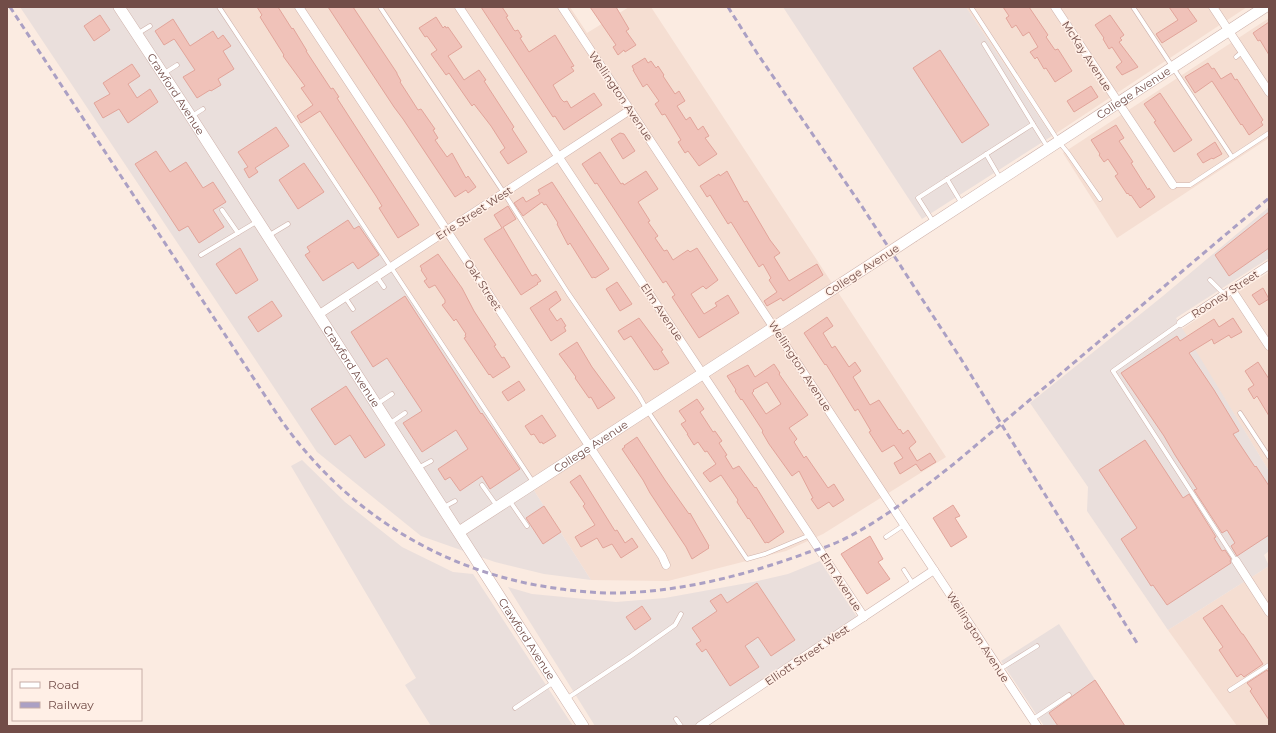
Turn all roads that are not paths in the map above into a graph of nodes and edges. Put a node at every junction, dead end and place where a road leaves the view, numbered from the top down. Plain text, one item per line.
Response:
1 (119, 7) edge
2 (219, 7) edge
3 (299, 7) edge
4 (380, 7) edge
5 (459, 7) edge
6 (562, 7) edge
7 (971, 7) edge
8 (1055, 7) edge
9 (1133, 7) edge
10 (1213, 7) edge
11 (1265, 7) edge
12 (150, 26) dead end
13 (1229, 30) junction
14 (137, 34) junction
15 (984, 44) dead end
16 (177, 65) dead end
17 (1173, 67) junction
18 (163, 74) junction
19 (1269, 92) edge
20 (1118, 103) junction
21 (203, 109) dead end
22 (630, 110) junction
23 (191, 117) junction
24 (1034, 124) junction
25 (1269, 133) edge
26 (1059, 142) junction
27 (1048, 148) junction
28 (986, 154) junction
29 (559, 157) junction
30 (1232, 157) junction
31 (947, 179) junction
32 (1001, 179) junction
33 (1172, 185) joint
34 (504, 193) junction
35 (1100, 199) dead end
36 (963, 204) junction
37 (222, 210) dead end
38 (258, 221) junction
39 (934, 223) junction
40 (288, 224) dead end
41 (447, 230) junction
42 (238, 233) junction
43 (268, 236) junction
44 (201, 256) dead end
45 (1269, 266) edge
46 (390, 267) junction
47 (377, 276) junction
48 (1210, 280) dead end
49 (384, 288) dead end
50 (1232, 290) junction
51 (1224, 295) junction
52 (345, 297) junction
53 (353, 309) dead end
54 (318, 315) junction
55 (1181, 323) joint
56 (774, 328) junction
57 (1269, 346) edge
58 (703, 374) junction
59 (392, 394) dead end
60 (376, 404) junction
61 (647, 410) junction
62 (1240, 412) dead end
63 (405, 413) dead end
64 (389, 424) junction
65 (590, 447) junction
66 (1269, 457) edge
67 (431, 461) dead end
68 (418, 469) junction
69 (534, 484) junction
70 (482, 485) dead end
71 (509, 500) junction
72 (455, 501) dead end
73 (498, 507) junction
74 (443, 508) junction
75 (905, 525) junction
76 (526, 526) dead end
77 (459, 532) junction
78 (810, 535) junction
79 (886, 536) dead end
80 (1236, 561) joint
81 (666, 565) dead end
82 (904, 570) dead end
83 (934, 570) junction
84 (913, 584) junction
85 (1269, 612) edge
86 (681, 614) dead end
87 (864, 617) junction
88 (1037, 646) dead end
89 (1269, 665) edge
90 (1000, 669) junction
91 (555, 682) junction
92 (1230, 690) dead end
93 (1068, 695) dead end
94 (566, 699) junction
95 (515, 708) dead end
96 (676, 719) dead end
97 (1035, 723) edge
98 (704, 725) edge
99 (583, 726) edge
100 (681, 726) edge

1 - 14 street, Crawford Avenue
2 - 46 lane
3 - 41 street, Oak Street
4 - 34 lane
5 - 29 street, Elm Avenue
6 - 22 street, Wellington Avenue
7 - 26 lane
8 - 20 street, McKay Avenue
9 - 17 lane
10 - 13 street
11 - 13 street, College Avenue
12 - 14 lane
13 - 17 street, College Avenue
13 - 19 street
14 - 18 street, Crawford Avenue
15 - 24 lane
16 - 18 lane
17 - 20 street, College Avenue
17 - 30 lane
18 - 23 street, Crawford Avenue
20 - 26 street, College Avenue
20 - 33 street, McKay Avenue
21 - 23 lane
22 - 29 street, Erie Street West
22 - 56 street, Wellington Avenue
23 - 38 street, Crawford Avenue
24 - 27 lane
24 - 28 lane
25 - 30 lane
26 - 27 street, College Avenue
26 - 35 lane
27 - 32 street, College Avenue
28 - 31 lane
28 - 32 lane
29 - 34 street, Erie Street West
29 - 58 street, Elm Avenue
30 - 33 lane
31 - 36 lane
31 - 39 lane
32 - 36 street, College Avenue
34 - 41 street, Erie Street West
34 - 61 lane
36 - 39 street, College Avenue
37 - 42 lane
38 - 42 lane
38 - 43 street, Crawford Avenue
39 - 56 street, College Avenue, bridge
40 - 43 lane
41 - 46 street, Erie Street West
41 - 65 street, Oak Street
42 - 44 lane
43 - 54 street, Crawford Avenue
45 - 50 street, Rooney Street
46 - 47 street, Erie Street West
46 - 69 lane
47 - 49 lane
47 - 52 street, Erie Street West
48 - 51 lane
50 - 51 street, Rooney Street
50 - 57 street
51 - 55 street, Rooney Street
52 - 53 lane
52 - 54 street, Erie Street West
54 - 60 street, Crawford Avenue
55 - 80 lane
56 - 58 street, College Avenue
56 - 75 street, Wellington Avenue
58 - 61 street, College Avenue
58 - 78 street, Elm Avenue
59 - 60 lane
60 - 64 street, Crawford Avenue
61 - 65 street, College Avenue
61 - 78 lane
62 - 66 lane
63 - 64 lane
64 - 68 street, Crawford Avenue
65 - 69 street, College Avenue
65 - 81 street, Oak Street
67 - 68 lane
68 - 74 street, Crawford Avenue
69 - 71 street, College Avenue
70 - 73 lane
71 - 73 street, College Avenue
71 - 76 lane
72 - 74 lane
73 - 77 street, College Avenue
74 - 77 street, Crawford Avenue
75 - 79 lane
75 - 83 street, Wellington Avenue
77 - 91 street, Crawford Avenue
78 - 87 street, Elm Avenue
80 - 85 street
82 - 84 lane
83 - 84 street, Elliott Street West
83 - 90 street, Wellington Avenue
84 - 87 street, Elliott Street West
86 - 94 lane
87 - 98 street, Elliott Street West
88 - 90 lane
89 - 92 lane
90 - 97 street, Wellington Avenue
91 - 94 street, Crawford Avenue
91 - 95 lane
93 - 97 lane
94 - 99 street, Crawford Avenue
96 - 100 lane

